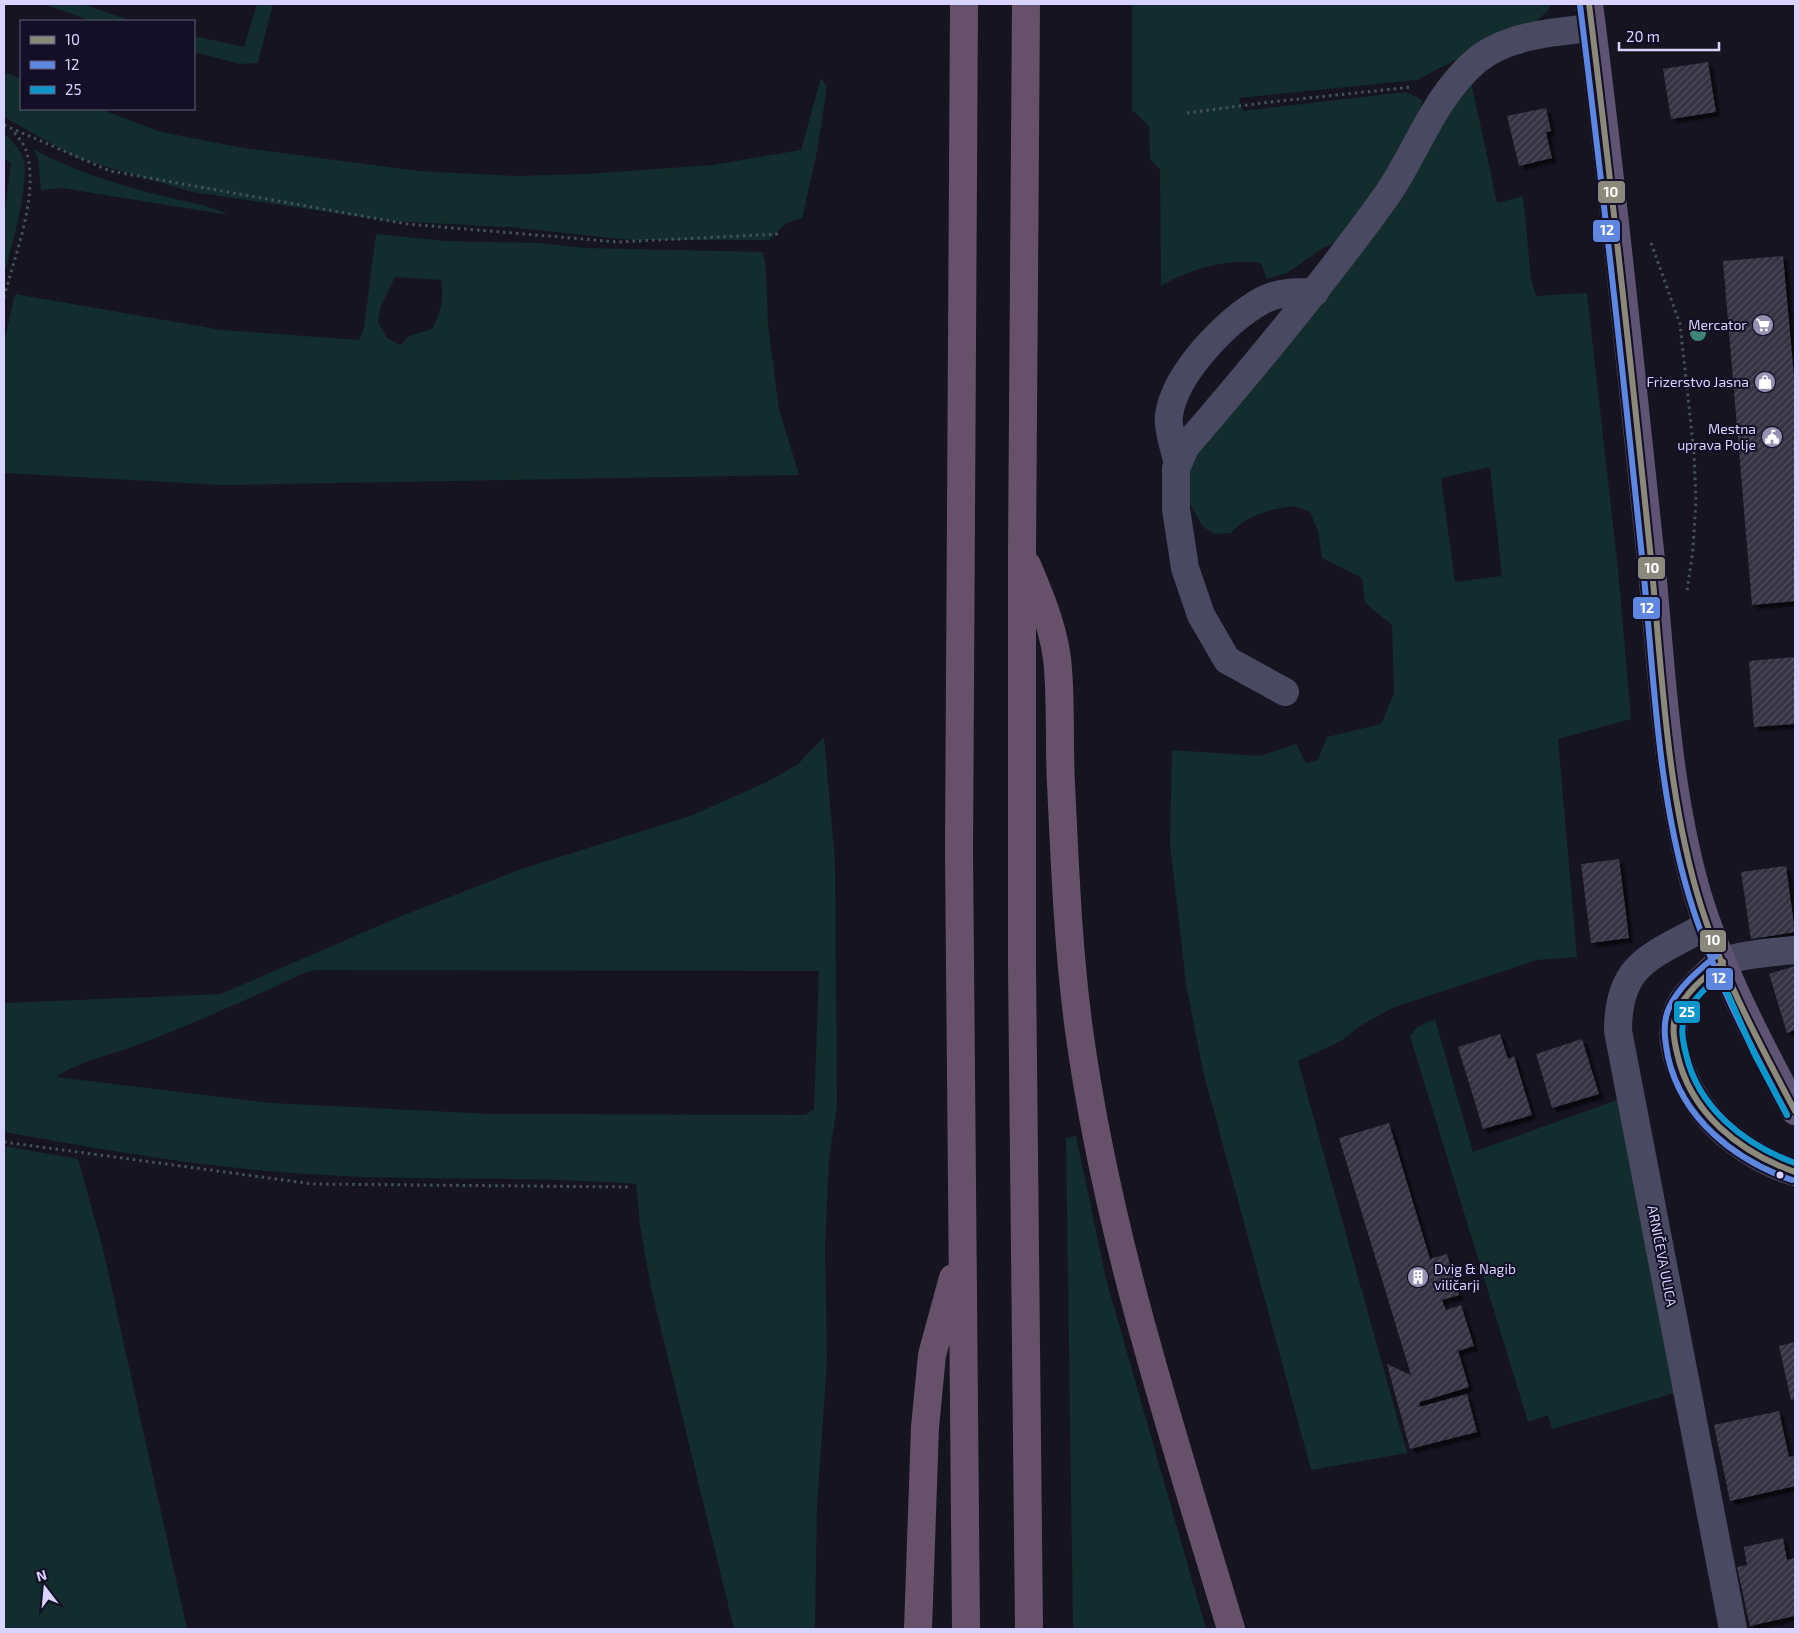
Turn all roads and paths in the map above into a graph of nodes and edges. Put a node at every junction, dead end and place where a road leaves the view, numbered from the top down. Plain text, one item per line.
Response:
1 (964, 4) edge
2 (1026, 4) edge
3 (1591, 16) edge
4 (1454, 84) junction
5 (1187, 113) dead end
6 (4, 125) edge
7 (12, 130) junction
8 (780, 234) dead end
9 (1648, 236) dead end
10 (1315, 292) junction
11 (4, 297) edge
12 (1178, 464) junction
13 (1022, 552) junction
14 (1685, 599) dead end
15 (1285, 692) dead end
16 (1707, 925) junction
17 (1795, 950) edge
18 (1723, 962) junction
19 (1795, 1111) edge
20 (4, 1142) edge
21 (1795, 1172) edge
22 (631, 1187) dead end
23 (962, 1246) junction
24 (918, 1629) edge
25 (966, 1629) edge
26 (1029, 1629) edge
27 (1230, 1629) edge
28 (1733, 1629) edge

1 - 23 highway
2 - 13 highway
3 - 4 street
3 - 16 main road
4 - 5 path
4 - 10 street
6 - 7 path
7 - 8 path
7 - 11 path
9 - 14 path
10 - 12 street
10 - 12 street
12 - 15 street
13 - 26 highway
13 - 27 highway
16 - 18 main road
16 - 28 street, ARNIČEVA ULICA
17 - 18 street
18 - 19 main road
18 - 21 street
20 - 22 path
23 - 24 highway
23 - 25 highway

